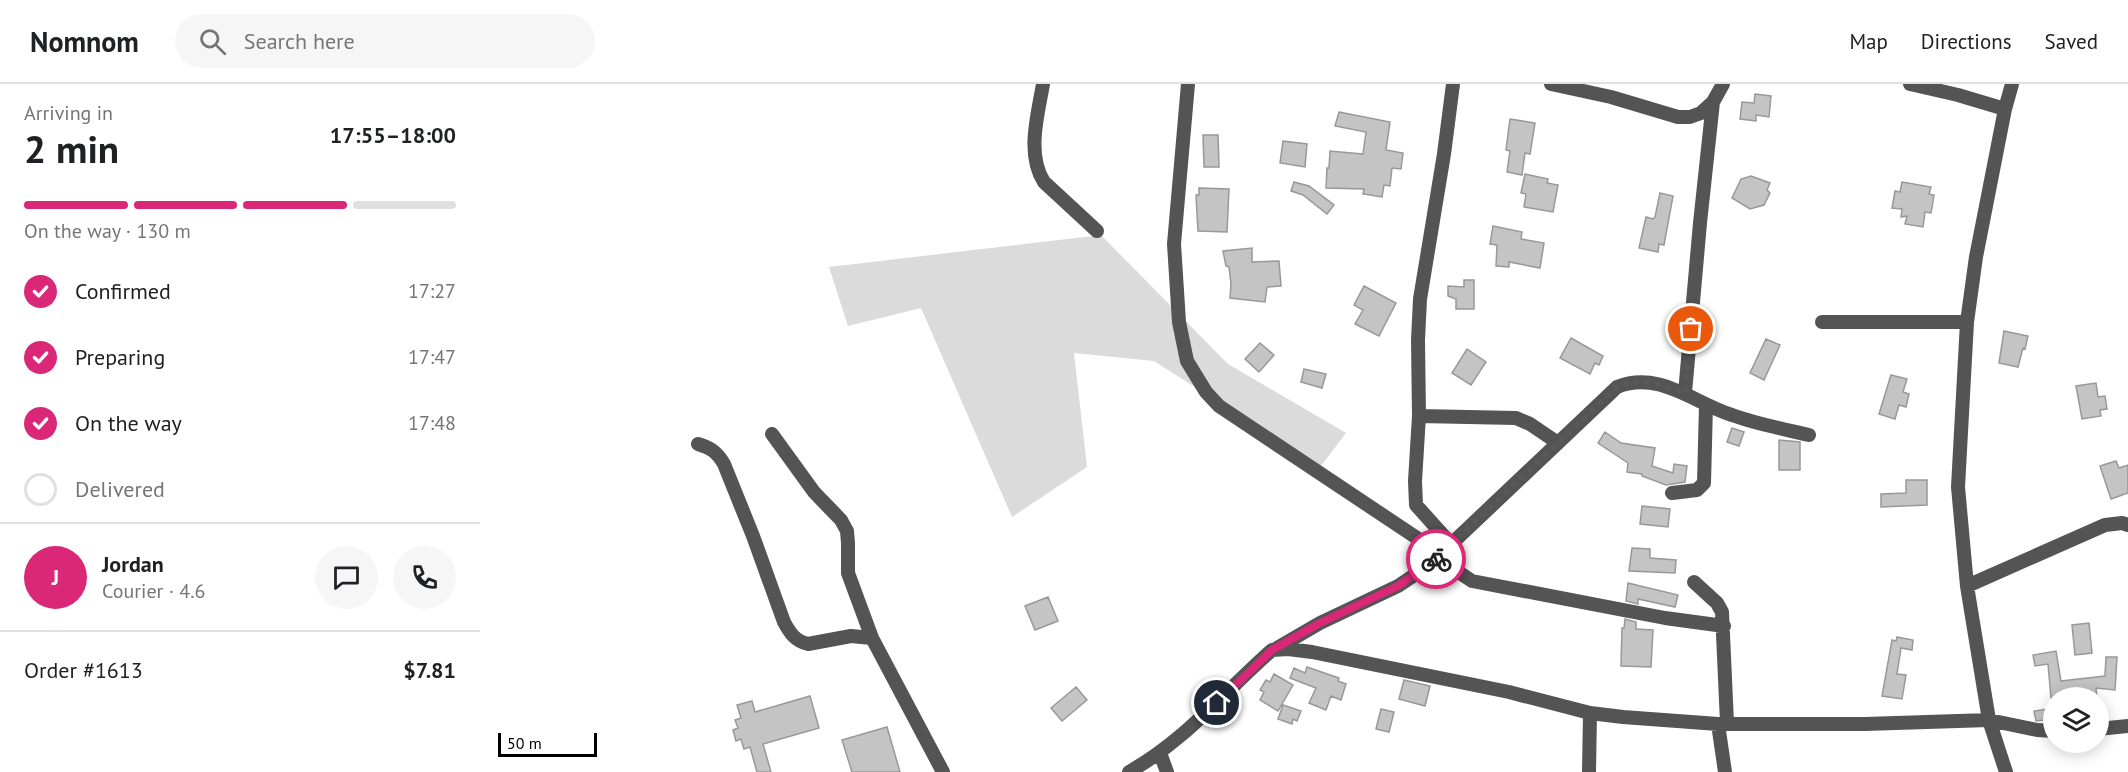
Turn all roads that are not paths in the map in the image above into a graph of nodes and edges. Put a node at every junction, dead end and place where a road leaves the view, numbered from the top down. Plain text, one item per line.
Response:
1 (1043, 84) edge
2 (1188, 84) edge
3 (1453, 84) edge
4 (1551, 84) edge
5 (1723, 84) edge
6 (1910, 84) edge
7 (2012, 84) edge
8 (1713, 102) junction
9 (2005, 110) junction
10 (1097, 231) dead end
11 (1822, 322) dead end
12 (1967, 322) junction
13 (1685, 393) junction
14 (1706, 405) junction
15 (1419, 417) junction
16 (772, 434) dead end
17 (1809, 435) dead end
18 (1558, 442) junction
19 (698, 444) dead end
20 (1672, 493) dead end
21 (2128, 525) edge
22 (1446, 549) junction
23 (1694, 582) dead end
24 (1967, 586) junction
25 (1724, 626) junction
26 (872, 638) junction
27 (1272, 650) junction
28 (1590, 713) junction
29 (1989, 720) junction
30 (1723, 724) junction
31 (2128, 726) edge
32 (2109, 728) edge
33 (2043, 730) edge
34 (1160, 753) junction
35 (943, 772) edge
36 (1129, 772) edge
37 (1167, 772) edge
38 (1589, 772) edge
39 (1725, 772) edge
40 (2006, 772) edge

1 - 10 street
2 - 22 street
3 - 15 street
4 - 8 street
5 - 8 street
6 - 9 street
7 - 9 street
8 - 13 street
9 - 12 street
11 - 12 street
12 - 24 street
13 - 14 street
13 - 18 street
14 - 17 street
14 - 20 street
15 - 18 street
15 - 22 street
16 - 26 street
18 - 22 street
19 - 26 street
21 - 24 street
22 - 25 street
22 - 27 street
23 - 25 street
24 - 29 street
25 - 30 street
26 - 35 street
27 - 28 street
27 - 34 street
28 - 30 street
28 - 38 street
29 - 30 street
29 - 33 street
29 - 40 street
30 - 39 street
31 - 32 street
34 - 36 street
34 - 37 street

